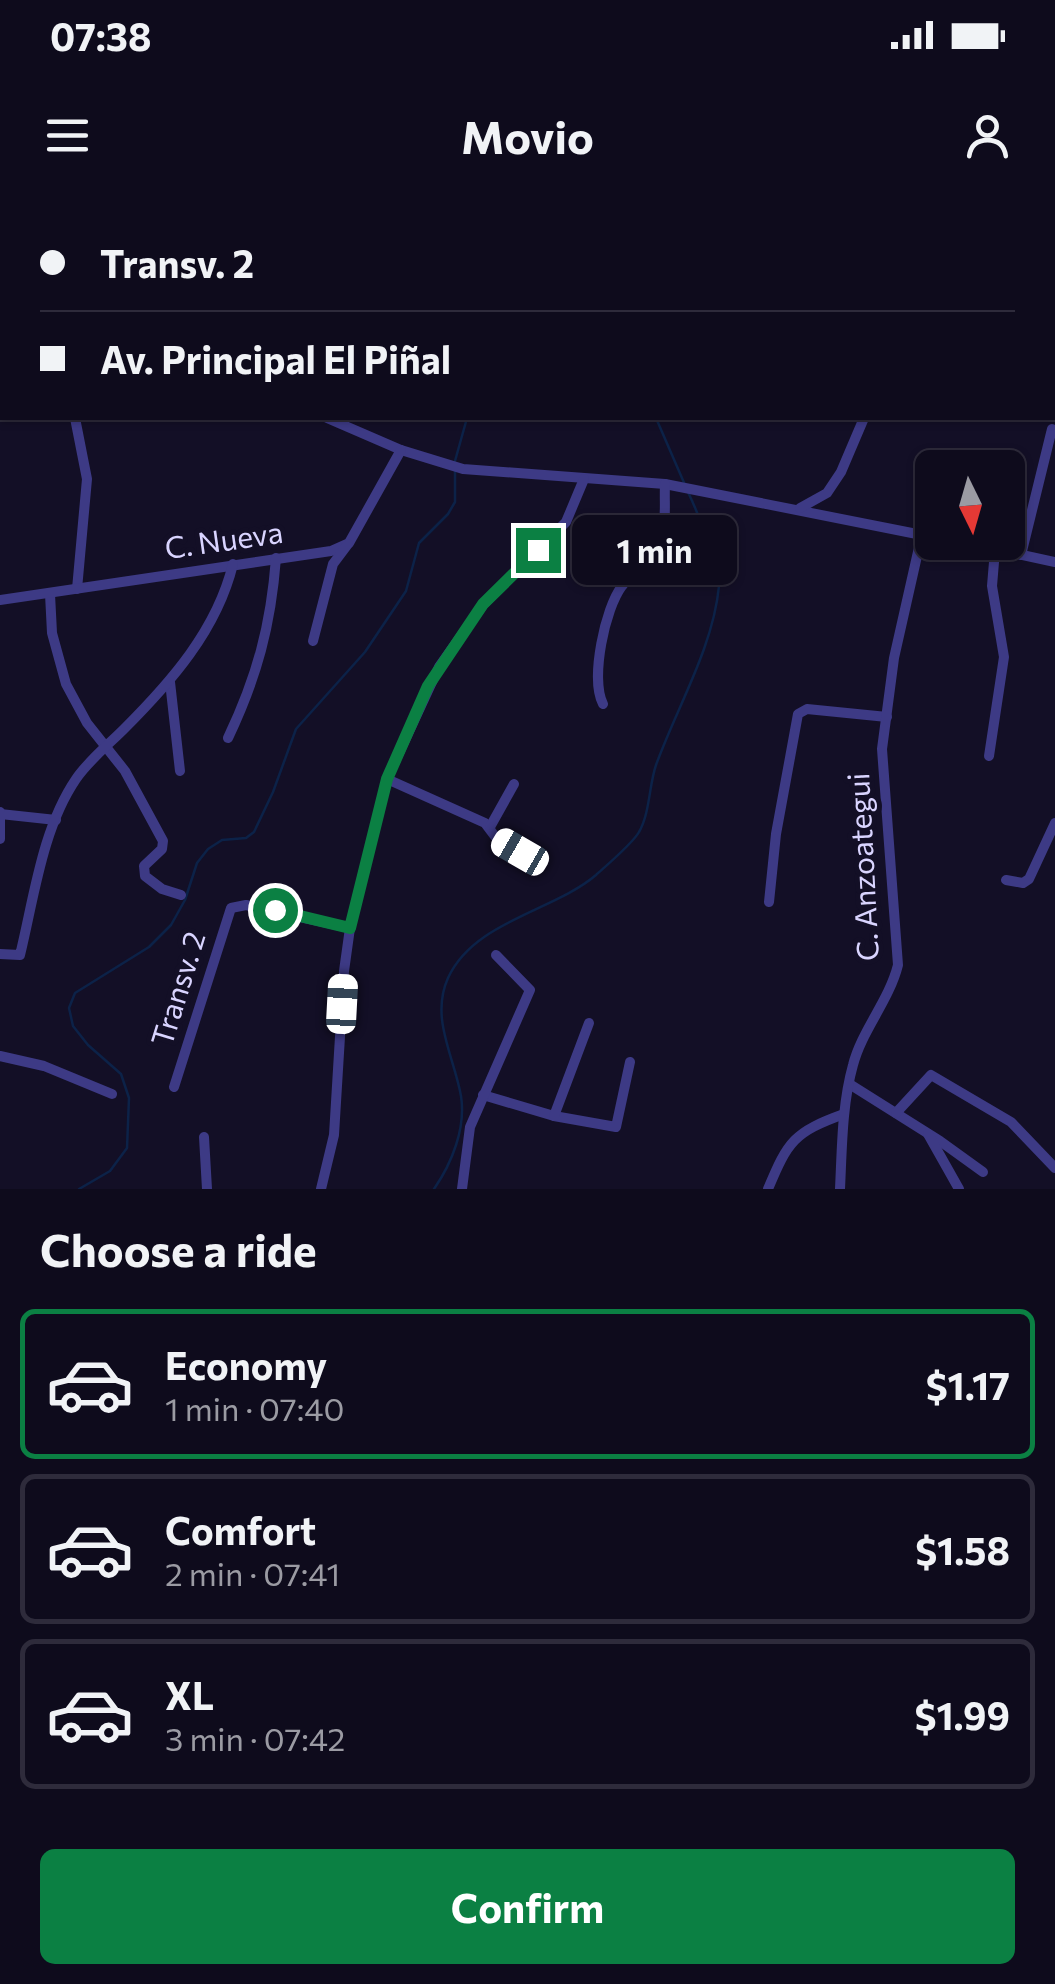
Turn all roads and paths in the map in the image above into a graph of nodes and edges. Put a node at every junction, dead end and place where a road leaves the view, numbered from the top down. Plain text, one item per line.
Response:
1 (76, 420) edge
2 (332, 420) edge
3 (863, 420) edge
4 (1052, 429) dead end
5 (401, 450) junction
6 (584, 479) junction
7 (665, 484) junction
8 (800, 508) junction
9 (915, 532) edge
10 (1025, 539) edge
11 (349, 544) junction
12 (1025, 556) edge
13 (276, 558) junction
14 (920, 560) edge
15 (993, 560) edge
16 (1055, 562) edge
17 (233, 564) junction
18 (78, 589) junction
19 (50, 594) junction
20 (0, 600) edge
21 (312, 641) dead end
22 (170, 682) junction
23 (603, 704) dead end
24 (887, 718) junction
25 (228, 738) dead end
26 (106, 747) junction
27 (989, 756) dead end
28 (180, 771) dead end
29 (387, 779) junction
30 (514, 784) dead end
31 (0, 813) edge
32 (56, 820) junction
33 (1055, 823) edge
34 (490, 827) junction
35 (0, 839) edge
36 (520, 852) dead end
37 (1006, 880) dead end
38 (181, 895) dead end
39 (769, 902) dead end
40 (350, 928) junction
41 (0, 954) edge
42 (496, 955) dead end
43 (588, 1023) dead end
44 (0, 1056) edge
45 (630, 1062) dead end
46 (851, 1086) junction
47 (174, 1087) dead end
48 (112, 1094) dead end
49 (483, 1095) junction
50 (896, 1113) junction
51 (844, 1114) junction
52 (554, 1116) junction
53 (927, 1133) junction
54 (204, 1137) dead end
55 (1055, 1168) edge
56 (982, 1172) dead end
57 (208, 1189) edge
58 (321, 1189) edge
59 (462, 1189) edge
60 (768, 1189) edge
61 (840, 1189) edge
62 (959, 1189) edge

1 - 18 street
2 - 5 street
3 - 8 street
4 - 10 street
5 - 6 street
5 - 11 street
6 - 7 street
6 - 29 street
7 - 8 street
7 - 23 street
8 - 9 street
11 - 13 street, C. Nueva
11 - 21 street
12 - 16 street
13 - 17 street, C. Nueva
13 - 25 street
14 - 24 street, C. Anzoategui
15 - 27 street
17 - 18 street, C. Nueva
17 - 22 street
18 - 19 street, C. Nueva
19 - 20 street, C. Nueva
19 - 26 street
22 - 26 street
22 - 28 street
24 - 39 street
24 - 46 street, C. Anzoategui
26 - 32 street
26 - 38 street
29 - 34 street
29 - 40 street
30 - 34 street
31 - 32 street
31 - 35 street
32 - 41 street
33 - 37 street
34 - 36 street
40 - 47 street, Transv. 2
40 - 58 street
42 - 49 street
43 - 52 street
44 - 48 street
45 - 52 street
46 - 50 street
46 - 51 street, C. Anzoategui
49 - 52 street
49 - 59 street
50 - 53 street
50 - 55 street
51 - 60 street
51 - 61 street, C. Anzoategui
53 - 56 street
53 - 62 street
54 - 57 street

